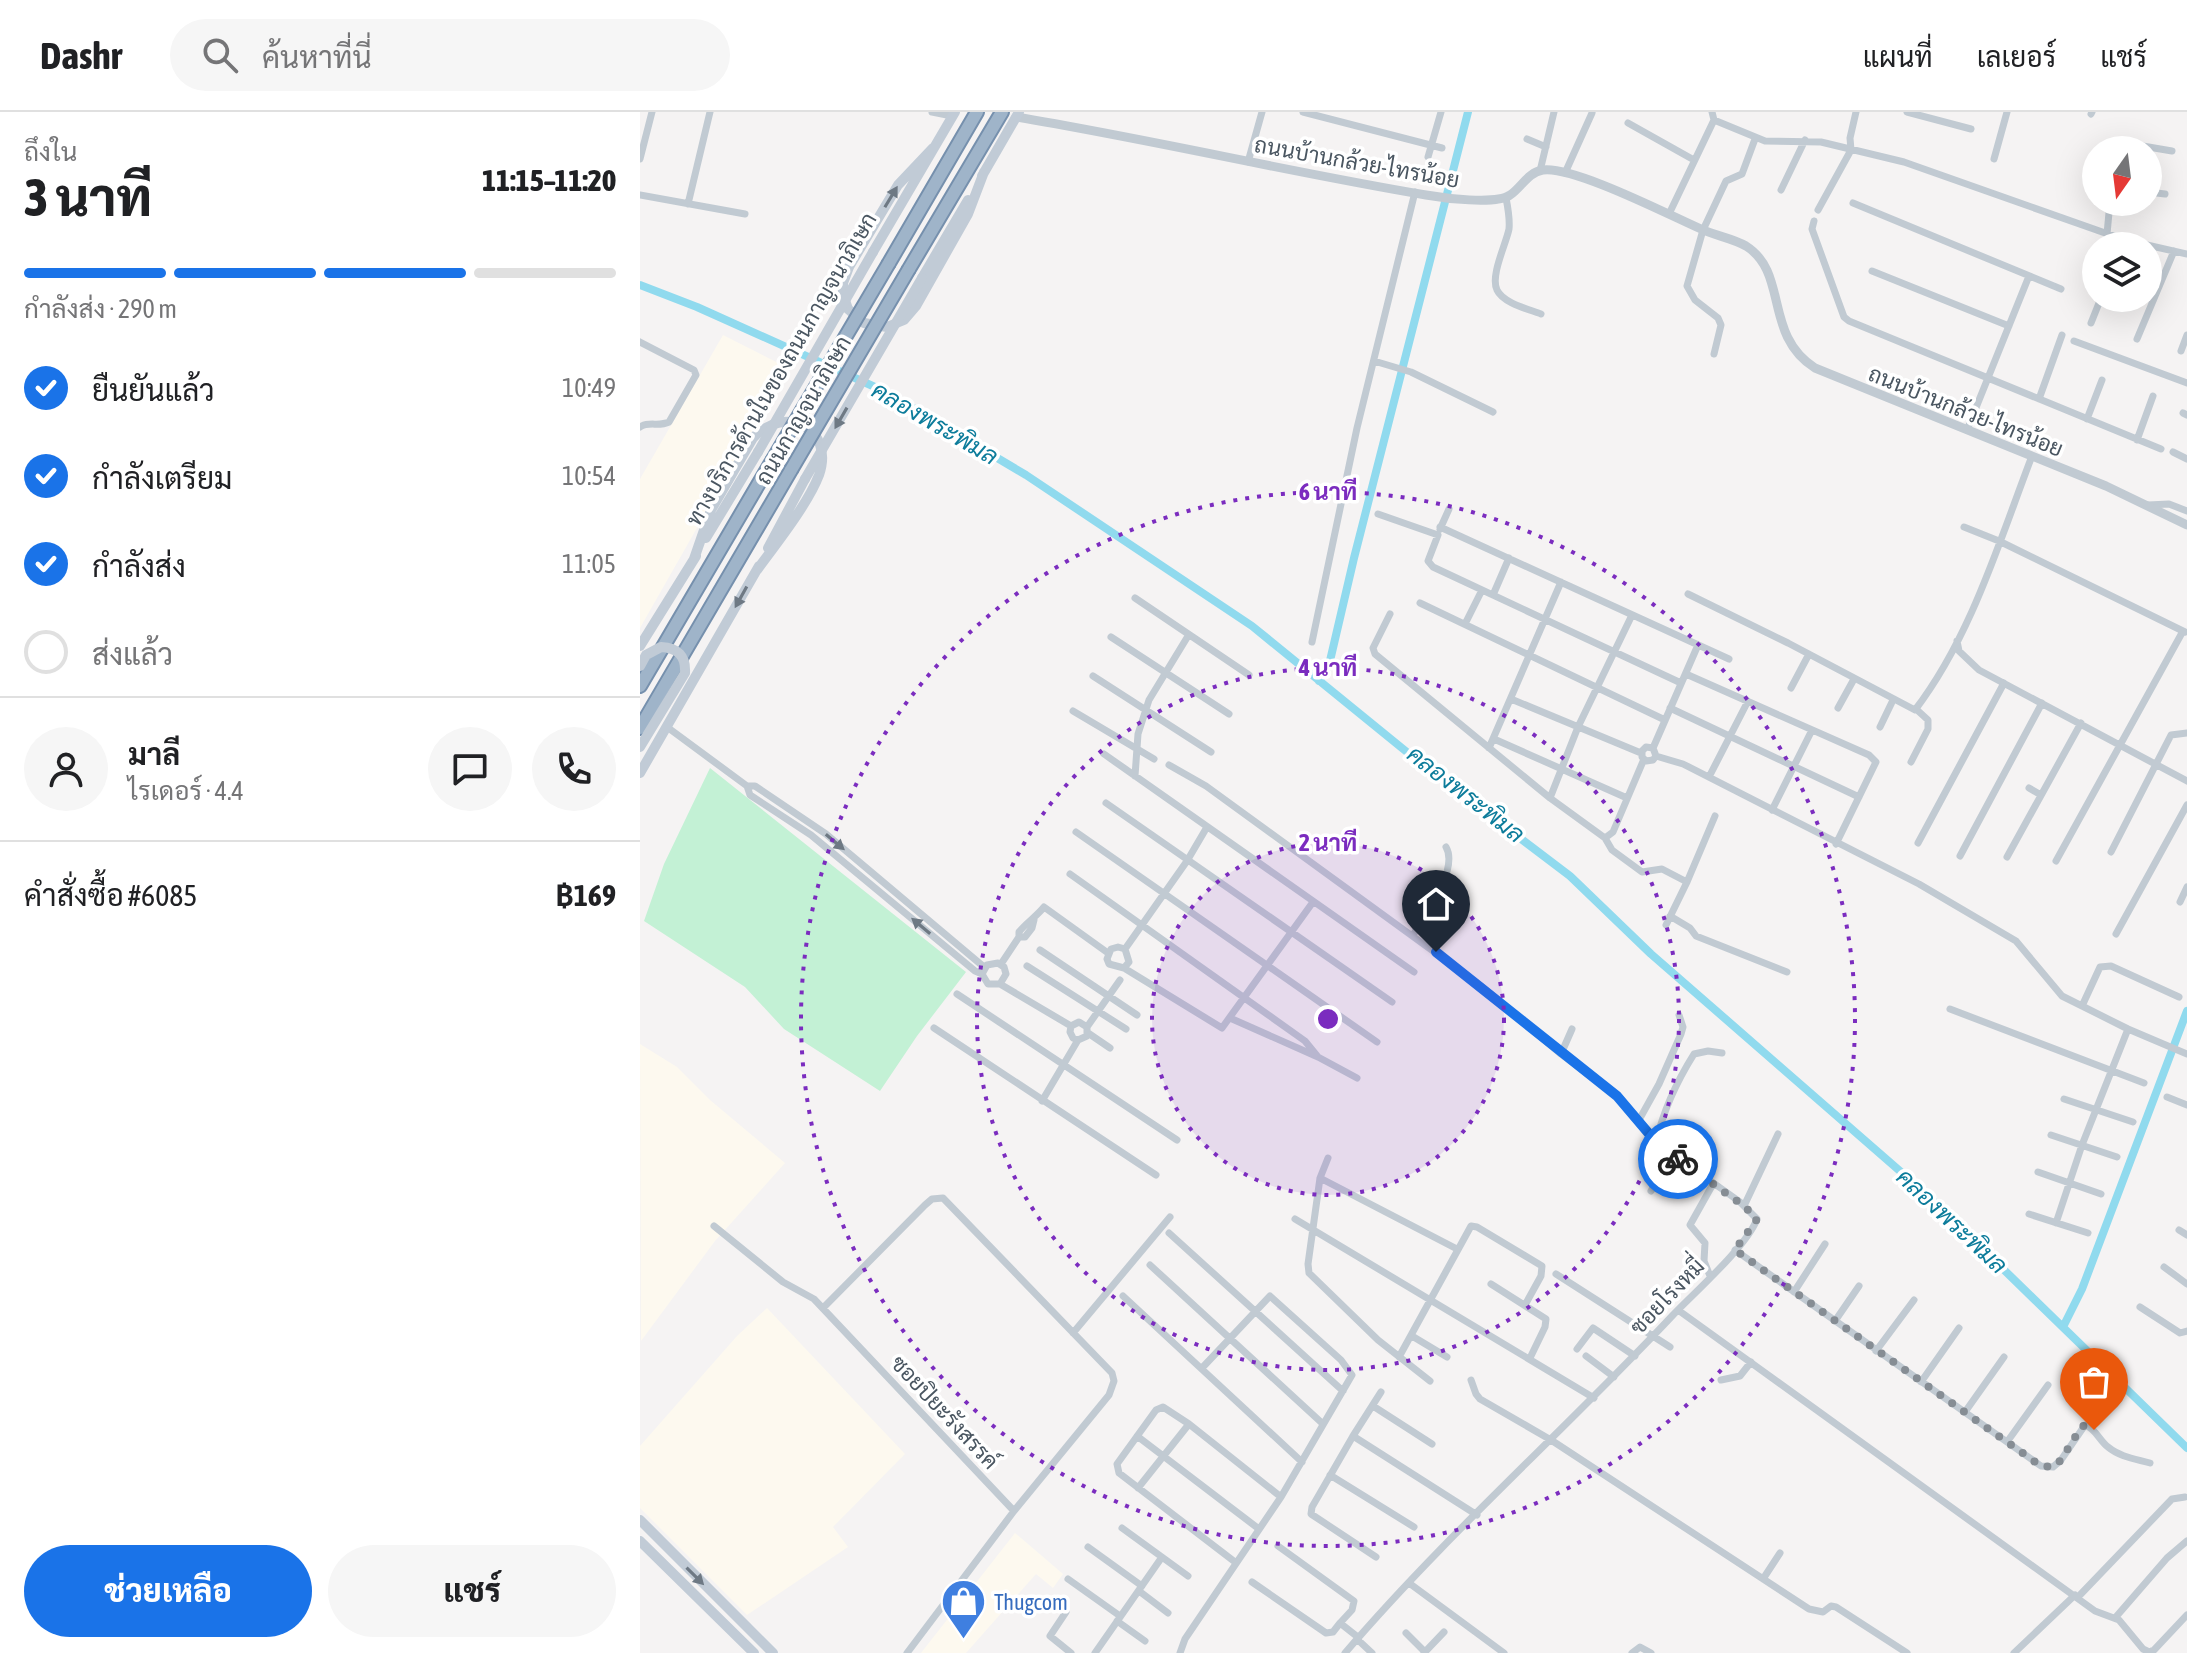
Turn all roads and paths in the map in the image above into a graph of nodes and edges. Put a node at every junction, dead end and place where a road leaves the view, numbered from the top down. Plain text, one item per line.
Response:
1 (652, 112) edge
2 (710, 112) edge
3 (932, 112) edge
4 (977, 112) edge
5 (1002, 112) edge
6 (1262, 112) edge
7 (1303, 112) edge
8 (1441, 112) edge
9 (1554, 112) edge
10 (1591, 112) edge
11 (1856, 112) edge
12 (1907, 112) edge
13 (2007, 112) edge
14 (1602, 113) edge
15 (954, 114) edge
16 (1018, 115) edge
17 (1711, 115) edge
18 (1628, 123) dead end
19 (1971, 129) dead end
20 (1527, 139) dead end
21 (1755, 139) junction
22 (1805, 140) junction
23 (1432, 147) junction
24 (1546, 147) junction
25 (933, 148) junction
26 (1442, 148) dead end
27 (2162, 149) edge
28 (1851, 150) junction
29 (2172, 151) dead end
30 (1428, 157) dead end
31 (640, 159) edge
32 (1994, 159) dead end
33 (1694, 160) junction
34 (1248, 162) junction
35 (1540, 171) junction
36 (984, 172) junction
37 (1565, 173) junction
38 (1781, 190) dead end
39 (1415, 192) junction
40 (2162, 194) edge
41 (2165, 194) dead end
42 (640, 195) edge
43 (1506, 198) junction
44 (1853, 203) dead end
45 (688, 204) junction
46 (1818, 210) dead end
47 (745, 214) dead end
48 (1669, 214) junction
49 (1814, 221) dead end
50 (1703, 230) junction
51 (2101, 232) edge
52 (2162, 249) edge
53 (2174, 251) junction
54 (2187, 254) edge
55 (1872, 271) dead end
56 (2029, 276) junction
57 (2061, 289) dead end
58 (2095, 312) edge
59 (1541, 314) dead end
60 (2091, 323) dead end
61 (2009, 326) junction
62 (2062, 335) dead end
63 (2187, 335) edge
64 (2137, 339) dead end
65 (2074, 341) dead end
66 (640, 342) edge
67 (2181, 351) dead end
68 (1714, 354) dead end
69 (1374, 361) junction
70 (1988, 379) junction
71 (2102, 380) dead end
72 (2187, 383) edge
73 (2153, 396) dead end
74 (2039, 399) junction
75 (1493, 412) dead end
76 (2087, 419) junction
77 (640, 427) edge
78 (1967, 430) junction
79 (2137, 440) junction
80 (2161, 449) dead end
81 (2173, 452) dead end
82 (2032, 456) junction
83 (2187, 459) edge
84 (2146, 505) junction
85 (1449, 509) dead end
86 (2187, 511) edge
87 (1378, 514) dead end
88 (2187, 525) edge
89 (1964, 527) dead end
90 (1439, 531) junction
91 (1999, 541) junction
92 (1509, 558) junction
93 (694, 559) junction
94 (757, 570) junction
95 (1561, 582) junction
96 (1482, 590) junction
97 (1688, 594) dead end
98 (1493, 595) junction
99 (1135, 598) dead end
100 (1420, 603) dead end
101 (1390, 614) dead end
102 (1632, 615) junction
103 (1544, 620) junction
104 (1465, 624) junction
105 (2185, 632) edge
106 (1188, 636) junction
107 (1111, 637) dead end
108 (1957, 641) junction
109 (1312, 642) dead end
110 (1698, 645) junction
111 (640, 646) edge
112 (1614, 652) junction
113 (1809, 654) junction
114 (1529, 656) junction
115 (1729, 659) dead end
116 (640, 666) edge
117 (1165, 673) junction
118 (1686, 674) junction
119 (1249, 675) dead end
120 (1093, 676) dead end
121 (1854, 679) junction
122 (1681, 683) junction
123 (2004, 683) junction
124 (640, 686) edge
125 (1596, 687) junction
126 (1791, 688) dead end
127 (1511, 699) junction
128 (1893, 700) junction
129 (1748, 701) junction
130 (2042, 703) junction
131 (1670, 708) junction
132 (1838, 708) dead end
133 (1916, 709) junction
134 (1073, 711) dead end
135 (1145, 711) junction
136 (1229, 714) dead end
137 (1665, 720) junction
138 (2081, 723) junction
139 (667, 727) junction
140 (1578, 727) junction
141 (1880, 727) dead end
142 (640, 728) edge
143 (1812, 730) junction
144 (2187, 733) edge
145 (1730, 736) junction
146 (1494, 739) junction
147 (2121, 744) junction
148 (640, 747) edge
149 (1137, 748) junction
150 (1489, 748) junction
151 (1211, 752) dead end
152 (1654, 752) junction
153 (1104, 754) dead end
154 (1643, 756) junction
155 (1154, 759) dead end
156 (1911, 762) dead end
157 (2157, 763) junction
158 (1169, 765) dead end
159 (1794, 766) junction
160 (1561, 768) junction
161 (640, 773) edge
162 (1135, 776) junction
163 (1709, 777) junction
164 (2187, 781) edge
165 (747, 786) junction
166 (2029, 788) dead end
167 (2041, 795) junction
168 (1859, 797) junction
169 (1550, 798) junction
170 (1627, 798) junction
171 (1106, 803) dead end
172 (2187, 805) edge
173 (1772, 810) junction
174 (1715, 816) dead end
175 (812, 824) junction
176 (1207, 827) junction
177 (806, 832) junction
178 (1076, 832) dead end
179 (1605, 838) junction
180 (1918, 843) dead end
181 (1836, 844) junction
182 (1446, 847) dead end
183 (2111, 852) dead end
184 (1960, 856) dead end
185 (2007, 857) dead end
186 (1187, 861) junction
187 (2056, 861) dead end
188 (1070, 874) dead end
189 (1687, 882) junction
190 (2187, 887) edge
191 (1164, 894) junction
192 (904, 899) junction
193 (1313, 902) junction
194 (2180, 902) dead end
195 (897, 907) junction
196 (1670, 916) junction
197 (1142, 925) junction
198 (1666, 925) dead end
199 (1291, 932) junction
200 (2116, 934) dead end
201 (1413, 935) junction
202 (1125, 949) junction
203 (1040, 950) dead end
204 (1108, 953) junction
205 (1001, 964) junction
206 (1268, 965) junction
207 (1027, 966) dead end
208 (1124, 968) junction
209 (983, 970) junction
210 (1414, 972) dead end
211 (1787, 972) dead end
212 (1120, 980) dead end
213 (1000, 984) junction
214 (957, 994) dead end
215 (1109, 996) junction
216 (1245, 997) junction
217 (2179, 997) dead end
218 (1392, 1002) dead end
219 (2082, 1006) junction
220 (1950, 1009) dead end
221 (1098, 1011) junction
222 (1137, 1015) dead end
223 (1679, 1015) dead end
224 (1230, 1018) junction
225 (1071, 1026) junction
226 (934, 1028) dead end
227 (1126, 1029) dead end
228 (1572, 1029) dead end
229 (2128, 1029) junction
230 (1087, 1030) junction
231 (1078, 1040) junction
232 (1377, 1042) dead end
233 (1110, 1048) dead end
234 (1722, 1053) dead end
235 (2187, 1053) edge
236 (1561, 1054) junction
237 (1318, 1057) junction
238 (1063, 1066) junction
239 (2112, 1072) junction
240 (1357, 1078) dead end
241 (2144, 1083) dead end
242 (2167, 1097) dead end
243 (2064, 1099) dead end
244 (1042, 1101) junction
245 (2187, 1105) edge
246 (2097, 1110) junction
247 (1639, 1120) junction
248 (2133, 1122) dead end
249 (1778, 1134) dead end
250 (2051, 1135) dead end
251 (1177, 1140) dead end
252 (1656, 1142) junction
253 (2082, 1145) junction
254 (1674, 1156) junction
255 (2117, 1157) dead end
256 (1328, 1158) dead end
257 (2038, 1172) dead end
258 (1156, 1175) dead end
259 (1320, 1178) junction
260 (2069, 1183) junction
261 (1713, 1184) junction
262 (1651, 1191) dead end
263 (2101, 1194) dead end
264 (1744, 1206) junction
265 (2029, 1214) dead end
266 (1170, 1217) dead end
267 (1295, 1219) dead end
268 (2056, 1223) junction
269 (714, 1226) dead end
270 (1312, 1229) junction
271 (2179, 1230) dead end
272 (1169, 1233) dead end
273 (2088, 1233) dead end
274 (2187, 1235) edge
275 (1825, 1244) dead end
276 (1457, 1249) junction
277 (1736, 1251) junction
278 (1150, 1265) dead end
279 (2164, 1267) dead end
280 (1556, 1274) dead end
281 (1710, 1276) junction
282 (1491, 1284) dead end
283 (2187, 1284) edge
284 (1859, 1286) dead end
285 (1794, 1292) junction
286 (1123, 1296) dead end
287 (1430, 1299) junction
288 (1914, 1300) dead end
289 (1525, 1305) junction
290 (2140, 1307) dead end
291 (823, 1308) junction
292 (1255, 1310) junction
293 (1679, 1311) junction
294 (1835, 1321) junction
295 (1959, 1328) dead end
296 (2187, 1331) edge
297 (1073, 1333) junction
298 (1412, 1336) junction
299 (1230, 1339) junction
300 (1662, 1341) junction
301 (1577, 1349) dead end
302 (1876, 1351) junction
303 (1586, 1356) dead end
304 (1635, 1356) junction
305 (1399, 1357) junction
306 (1447, 1357) dead end
307 (2004, 1357) dead end
308 (1530, 1358) junction
309 (1751, 1362) junction
310 (1202, 1368) junction
311 (1614, 1377) junction
312 (1471, 1380) dead end
313 (1721, 1380) dead end
314 (1430, 1381) dead end
315 (1921, 1382) junction
316 (2048, 1385) dead end
317 (1343, 1391) junction
318 (1381, 1392) dead end
319 (1594, 1398) junction
320 (1373, 1406) junction
321 (1965, 1412) junction
322 (1189, 1424) junction
323 (1323, 1424) junction
324 (1137, 1436) junction
325 (1353, 1436) junction
326 (1551, 1440) junction
327 (2007, 1442) junction
328 (1432, 1444) dead end
329 (1163, 1456) junction
330 (1302, 1462) junction
331 (2150, 1463) dead end
332 (1330, 1475) junction
333 (1138, 1488) junction
334 (1281, 1497) junction
335 (2185, 1497) edge
336 (1014, 1511) junction
337 (1477, 1515) junction
338 (640, 1520) edge
339 (1414, 1527) dead end
340 (1122, 1528) dead end
341 (1259, 1529) junction
342 (640, 1541) edge
343 (2187, 1541) edge
344 (1278, 1546) dead end
345 (1088, 1547) dead end
346 (1780, 1553) dead end
347 (1162, 1557) junction
348 (1376, 1557) dead end
349 (1235, 1562) junction
350 (1188, 1576) dead end
351 (1068, 1579) dead end
352 (1763, 1579) junction
353 (1252, 1582) dead end
354 (1409, 1583) junction
355 (1140, 1588) junction
356 (2076, 1596) junction
357 (1066, 1612) dead end
358 (1168, 1613) dead end
359 (2187, 1615) edge
360 (2115, 1618) junction
361 (1118, 1619) junction
362 (1340, 1623) junction
363 (1444, 1632) dead end
364 (1406, 1633) dead end
365 (1359, 1640) junction
366 (1145, 1641) dead end
367 (1183, 1651) edge
368 (754, 1653) edge
369 (773, 1653) edge
370 (907, 1653) edge
371 (1071, 1653) edge
372 (1095, 1653) edge
373 (1345, 1653) edge
374 (1372, 1653) edge
375 (1425, 1653) edge
376 (1504, 1653) edge
377 (1632, 1653) edge
378 (1651, 1653) edge
379 (1907, 1653) edge
380 (2014, 1653) edge

1 - 31 street
2 - 45 street
3 - 15 street
4 - 124 highway, ถนนกาญจนาภิเษก, bridge
5 - 142 highway, ถนนกาญจนาภิเษก, bridge
6 - 34 street
7 - 23 street
8 - 23 street
9 - 24 street
10 - 14 street
10 - 37 street
11 - 28 street
12 - 19 street
13 - 32 street
15 - 25 main road, ทางบริการด้านในของถนนกาญจนาภิเษก
16 - 34 street, ถนนบ้านกล้วย-ไทรน้อย
16 - 36 main road
17 - 21 street
17 - 33 street
18 - 33 street
20 - 24 street
21 - 22 street
21 - 50 street
22 - 28 street
22 - 38 street
23 - 26 street
23 - 30 street
24 - 35 street
36 -> 25 main road
25 - 93 main road, ทางบริการด้านในของถนนกาญจนาภิเษก, bridge
27 - 29 street
28 - 46 street
28 - 51 street
33 - 48 street
34 - 39 street, ถนนบ้านกล้วย-ไทรน้อย
35 - 37 street, ถนนบ้านกล้วย-ไทรน้อย
35 - 43 street
36 -> 94 main road, bridge
37 - 48 street, ถนนบ้านกล้วย-ไทรน้อย
39 - 43 street, ถนนบ้านกล้วย-ไทรน้อย
39 - 69 street
40 - 41 street
42 - 45 street
43 - 59 street
44 - 56 street
45 - 47 street
48 - 50 street, ถนนบ้านกล้วย-ไทรน้อย
49 - 70 street
50 - 68 street
50 - 78 street, ถนนบ้านกล้วย-ไทรน้อย
52 - 53 street
53 - 54 street
53 - 64 street
55 - 61 street
56 - 57 street
56 - 61 street
58 - 60 street
61 - 70 street
62 - 74 street
63 - 67 street
65 - 72 street
66 - 77 street
69 - 75 street
69 - 109 street
70 - 74 street
70 - 78 street
71 - 76 street
73 - 79 street
74 - 76 street
76 - 79 street
78 - 82 street, ถนนบ้านกล้วย-ไทรน้อย
79 - 80 street
81 - 83 street
82 - 84 street, ถนนบ้านกล้วย-ไทรน้อย
82 - 91 street
84 - 86 street
84 - 88 street, ถนนบ้านกล้วย-ไทรน้อย
85 - 90 street
87 - 90 street
89 - 91 street
90 - 92 street
90 - 96 street
91 - 105 street
91 - 108 street
92 - 95 street
92 - 98 street
93 - 94 main road
93 - 111 main road, ทางบริการด้านในของถนนกาญจนาภิเษก
94 -> 139 main road
95 - 102 street
95 - 103 street
96 - 98 street
96 - 104 street
97 - 113 street
98 - 103 street
99 - 106 street
100 - 104 street
101 - 150 street
102 - 110 street
102 - 112 street
103 - 112 street
103 - 114 street
104 - 114 street
105 - 147 street
106 - 117 street
106 - 119 street
107 - 117 street
108 - 123 street
108 - 133 street
110 - 115 street
110 - 118 street
112 - 122 street
112 - 125 street
113 - 121 street
113 - 126 street
114 - 125 street
114 - 127 street
116 - 148 main road, bridge
117 - 135 street
117 - 136 street
118 - 122 street
118 - 129 street
120 - 135 street
121 - 128 street
121 - 132 street
122 - 131 street
123 - 130 street
123 - 180 street
125 - 137 street
125 - 140 street
127 - 140 street
127 - 146 street
128 - 133 street
128 - 141 street
129 - 143 street
129 - 145 street
130 - 138 street
130 - 184 street
131 - 137 street
131 - 145 street
133 - 156 street
134 - 149 street
135 - 149 street
135 - 151 street
137 - 152 street
138 - 147 street
138 - 167 street
139 - 161 main road
139 - 165 street
140 - 154 street
140 - 160 street
143 - 159 street
143 - 168 street
144 - 157 street
145 - 159 street
145 - 163 street
146 - 150 street
146 - 160 street
147 - 157 street
147 - 187 street
149 - 155 street
149 - 162 street
150 - 169 street
152 - 154 street
152 - 163 street
153 - 162 street
154 - 170 street
157 - 164 street
157 - 183 street
158 - 201 street
159 - 168 street
159 - 173 street
160 - 169 street
160 - 170 street
162 - 176 street
163 - 173 street
165 - 175 street
165 - 177 street
166 - 167 street
167 - 185 street
168 - 181 street
169 - 179 street
170 - 179 street
171 - 186 street
172 - 200 street
173 - 181 street
174 - 189 street
175 - 177 street
175 -> 192 street
176 - 186 street
176 - 193 street
177 - 195 street
178 - 191 street
179 - 189 street
181 - 219 street
182 - 201 street
186 - 191 street
186 - 199 street
188 - 197 street
189 - 196 street
190 - 194 street
191 - 197 street
191 - 206 street
192 - 195 street
192 - 209 street
193 - 199 street
193 - 210 street
209 -> 195 street
196 - 198 street
196 - 211 street
197 - 202 street
197 - 216 street
199 - 206 street
199 - 218 street
201 - 236 street
202 - 204 street
202 - 208 street
203 - 215 street
204 - 205 street
204 - 208 street
205 - 209 street
205 - 213 street
206 - 216 street
206 - 232 street
207 - 221 street
208 - 224 street
209 - 213 street
212 - 215 street
213 - 225 street
214 - 238 street
215 - 221 street
215 - 222 street
216 - 224 street
216 - 237 street
217 - 219 street
219 - 229 street
220 - 239 street
221 - 227 street
221 - 230 street
223 - 247 street
224 - 237 street
225 - 230 street
225 - 231 street
226 - 244 street
228 - 236 street
229 - 235 street
229 - 239 street
230 - 231 street
230 - 233 street
231 - 238 street
234 - 252 street
236 - 247 street
237 - 240 street
238 - 244 street
238 - 251 street
239 - 241 street
239 - 246 street
242 - 245 street
243 - 246 street
244 - 258 street
246 - 248 street
246 - 253 street
247 - 252 street
249 - 264 street
250 - 253 street
252 - 254 street
253 - 255 street
253 - 260 street
254 - 261 street
254 - 262 street
256 - 259 street
257 - 260 street
259 - 270 street
259 - 276 street
260 - 263 street
260 - 268 street
261 - 264 street
261 - 281 street
264 - 277 street, ซอยโรงหมี่
265 - 268 street
266 - 297 street
267 - 270 street
268 - 273 street
269 - 291 street, ซอยปิยะรังสรรค์
270 - 287 street
270 - 305 street
271 - 274 street
272 - 292 street
275 - 285 street
276 - 287 street
276 - 289 street
277 - 281 street, ซอยโรงหมี่
277 - 285 street
278 - 299 street
279 - 283 street
280 - 300 street
281 - 293 street, ซอยโรงหมี่
282 - 289 street
284 - 294 street
285 - 294 street
286 - 310 street
287 - 298 street
287 - 308 street
288 - 302 street
289 - 308 street
290 - 296 street
291 - 297 street
291 - 336 street, ซอยปิยะรังสรรค์
292 - 299 street
292 - 317 street
292 - 317 street
293 - 300 street, ซอยโรงหมี่
293 - 309 street
294 - 302 street
295 - 315 street
297 - 336 street
298 - 305 street
298 - 306 street
299 - 310 street
299 - 323 street
300 - 304 street, ซอยโรงหมี่
301 - 304 street
302 - 315 street
303 - 311 street
304 - 311 street, ซอยโรงหมี่
305 - 314 street
307 - 321 street
308 - 319 street
309 - 313 street
309 - 356 street
310 - 330 street
311 - 319 street, ซอยโรงหมี่
312 - 326 street
315 - 321 street
316 - 327 street
317 - 323 street
318 - 320 street
319 - 326 street, ซอยโรงหมี่
320 - 325 street
320 - 328 street
321 - 327 street
322 - 324 street
322 - 329 street
322 - 334 street
323 - 330 street
324 - 329 street
324 - 333 street
325 - 332 street
325 - 337 street
326 - 337 street, ซอยโรงหมี่
326 - 352 street
327 - 331 street
329 - 333 street
329 - 341 street
330 - 334 street
332 - 339 street
332 - 348 street
333 - 349 street
334 - 341 street
335 - 356 street
336 - 370 street
337 - 354 street, ซอยโรงหมี่
338 -> 369 main road
340 - 347 street
341 - 349 street
342 - 368 main road
343 - 360 street
344 - 362 street
345 - 355 street
346 - 352 street
347 - 350 street
347 - 355 street
349 - 367 street
351 - 361 street
352 - 379 street
353 - 362 street
354 - 365 street, ซอยโรงหมี่
354 - 376 street
355 - 358 street
355 - 361 street
356 - 360 street
356 - 380 street
357 - 371 street
359 - 360 street
361 - 366 street
361 - 372 street
362 - 365 street
363 - 375 street
364 - 375 street
365 - 373 street, ซอยโรงหมี่
365 - 374 street
377 - 378 street

